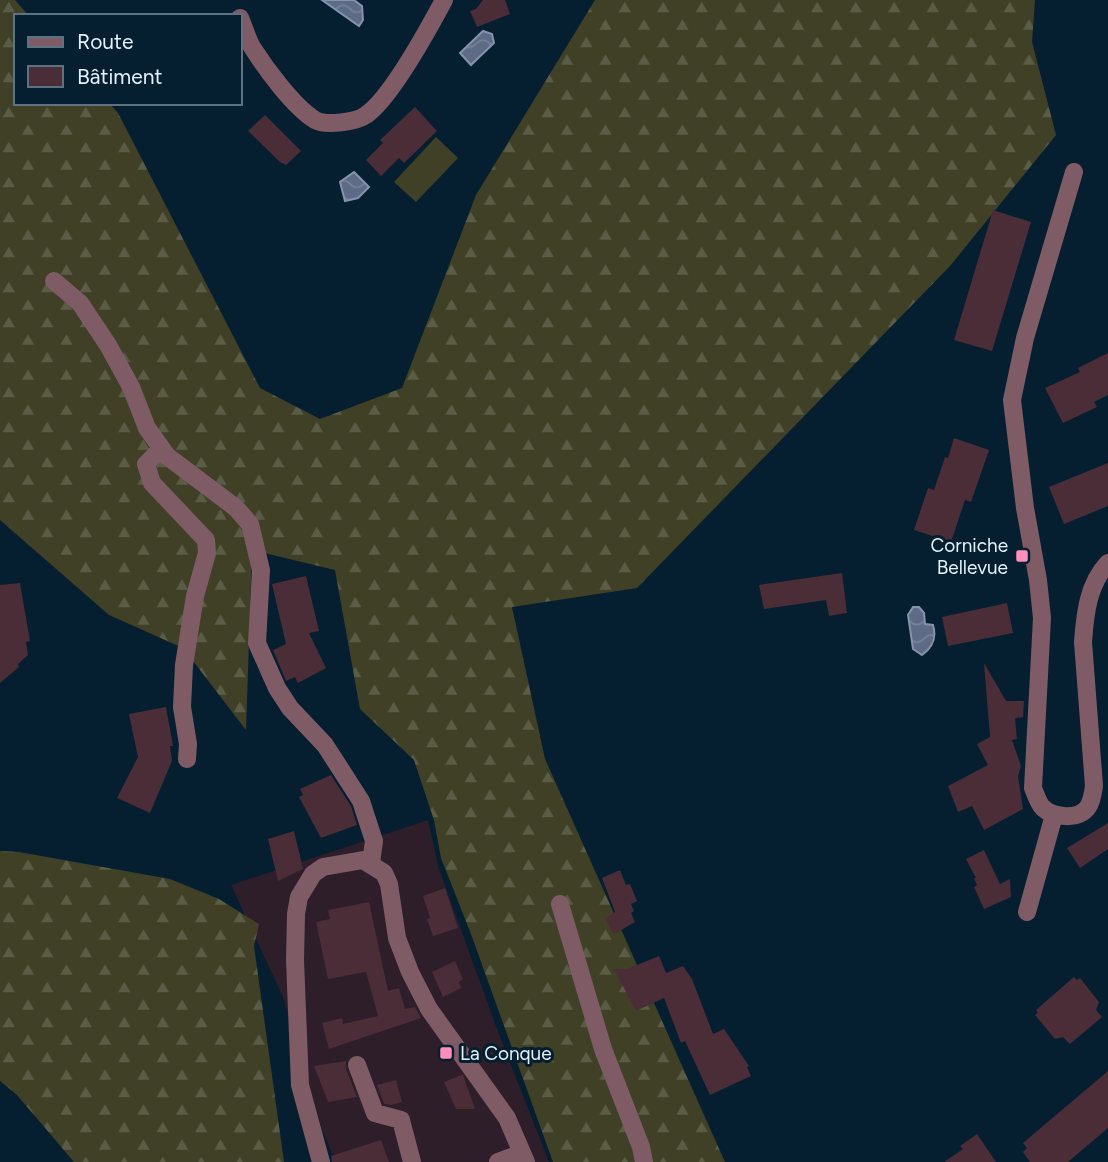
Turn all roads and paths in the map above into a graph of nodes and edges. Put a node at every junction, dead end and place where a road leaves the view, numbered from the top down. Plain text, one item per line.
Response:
1 (444, 0) edge
2 (242, 24) edge
3 (1074, 172) dead end
4 (54, 281) dead end
5 (161, 449) junction
6 (1108, 563) edge
7 (187, 760) dead end
8 (1054, 815) junction
9 (371, 863) junction
10 (560, 904) dead end
11 (1027, 912) dead end
12 (357, 1065) dead end
13 (524, 1158) edge
14 (321, 1162) edge
15 (412, 1162) edge
16 (498, 1162) edge
17 (644, 1162) edge

1 - 2 street
3 - 8 street
4 - 5 street
5 - 7 street
5 - 9 street
6 - 8 street
8 - 11 street
9 - 13 street
9 - 14 street
10 - 17 street
12 - 15 street
13 - 16 street

